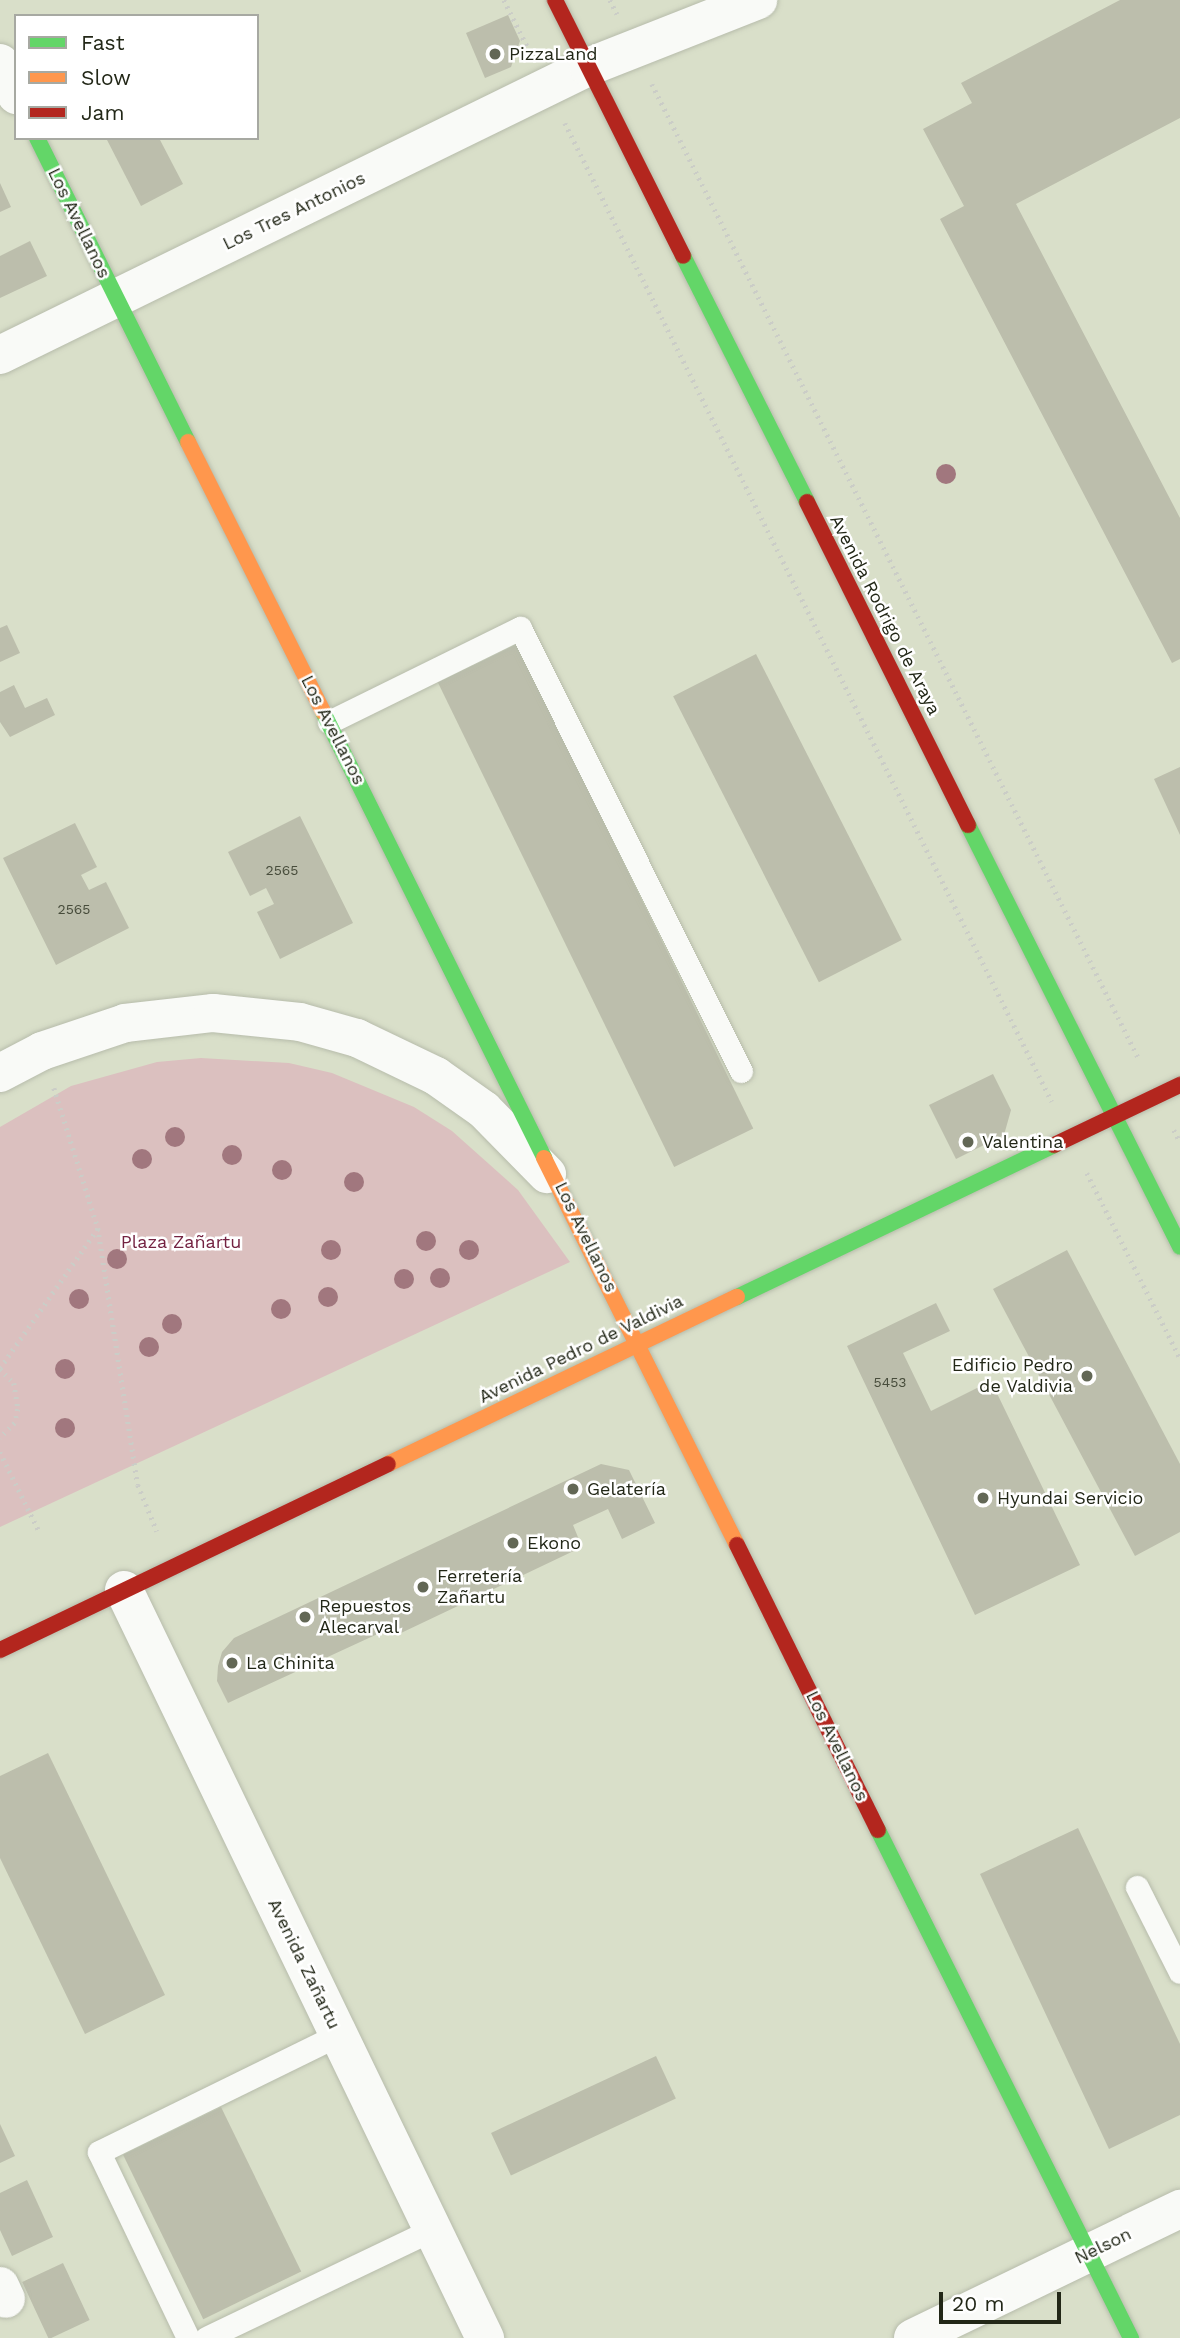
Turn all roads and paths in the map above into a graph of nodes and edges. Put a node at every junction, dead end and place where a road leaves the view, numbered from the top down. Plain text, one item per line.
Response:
1 (504, 0) edge
2 (555, 0) edge
3 (610, 0) edge
4 (758, 0) edge
5 (635, 49) junction
6 (0, 63) edge
7 (589, 67) junction
8 (547, 88) junction
9 (14, 90) edge
10 (38, 140) edge
11 (117, 298) junction
12 (0, 355) edge
13 (329, 722) junction
14 (14, 1056) edge
15 (741, 1071) dead end
16 (1180, 1085) edge
17 (1157, 1095) junction
18 (1114, 1115) junction
19 (1069, 1136) junction
20 (1180, 1142) edge
21 (579, 1223) junction
22 (98, 1228) junction
23 (1179, 1242) edge
24 (638, 1343) junction
25 (1180, 1358) edge
26 (0, 1368) edge
27 (0, 1438) edge
28 (0, 1452) edge
29 (39, 1531) dead end
30 (172, 1567) junction
31 (124, 1590) junction
32 (0, 1650) edge
33 (1137, 1887) dead end
34 (1180, 1972) edge
35 (338, 2035) junction
36 (1180, 2209) edge
37 (433, 2229) junction
38 (1089, 2253) junction
39 (188, 2338) edge
40 (206, 2338) edge
41 (485, 2338) edge
42 (913, 2338) edge
43 (1131, 2338) edge

1 - 8 path
2 - 7 main road, Avenida Rodrigo de Araya
3 - 5 path
4 - 5 street, Los Tres Antonios
5 - 7 street, Los Tres Antonios
5 - 17 path
6 - 9 street
7 - 8 street, Los Tres Antonios
7 - 18 main road, Avenida Rodrigo de Araya
8 - 11 street, Los Tres Antonios
8 - 19 path
10 - 11 main road, Los Avellanos
11 - 12 street, Los Tres Antonios
11 - 13 main road, Los Avellanos
13 - 15 lane
13 - 21 main road, Los Avellanos
14 - 21 street
14 - 22 path
16 - 17 main road, Avenida Pedro de Valdivia
17 - 18 main road, Avenida Pedro de Valdivia
17 - 20 path
18 - 19 main road, Avenida Pedro de Valdivia
18 - 23 main road, Avenida Rodrigo de Araya
19 - 24 main road, Avenida Pedro de Valdivia
19 - 25 path
21 - 24 main road, Los Avellanos
22 - 26 path
22 - 30 path
24 - 30 main road, Avenida Pedro de Valdivia
24 - 38 main road, Los Avellanos
26 - 27 path
28 - 29 path
30 - 31 main road, Avenida Pedro de Valdivia
31 - 32 main road, Avenida Pedro de Valdivia
31 - 35 street, Avenida Zañartu
33 - 34 lane
35 - 37 street, Avenida Zañartu
35 - 39 lane
36 - 38 street, Nelson
37 - 40 lane
37 - 41 street, Avenida Zañartu
38 - 42 street, Nelson
38 - 43 main road, Los Avellanos

